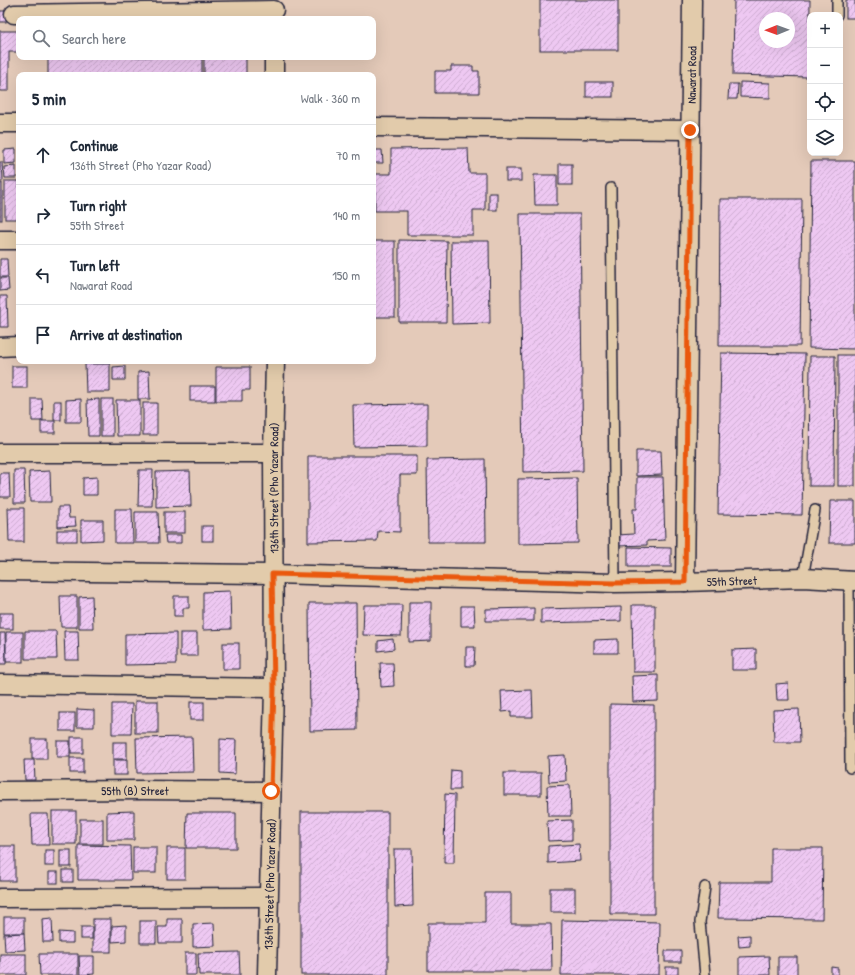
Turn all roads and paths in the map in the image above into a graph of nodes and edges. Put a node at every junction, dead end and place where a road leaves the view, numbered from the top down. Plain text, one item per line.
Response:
1 (692, 0) edge
2 (837, 0) edge
3 (274, 10) edge
4 (837, 12) edge
5 (14, 14) dead end
6 (274, 60) edge
7 (274, 72) edge
8 (0, 123) edge
9 (16, 123) edge
10 (376, 127) edge
11 (690, 130) junction
12 (611, 188) dead end
13 (0, 240) edge
14 (16, 240) edge
15 (16, 346) edge
16 (0, 347) edge
17 (275, 364) edge
18 (0, 453) edge
19 (272, 453) junction
20 (815, 510) dead end
21 (0, 571) edge
22 (272, 574) junction
23 (803, 578) junction
24 (852, 581) edge
25 (685, 582) junction
26 (614, 583) junction
27 (0, 684) edge
28 (274, 688) junction
29 (850, 768) dead end
30 (0, 791) edge
31 (271, 791) junction
32 (705, 887) dead end
33 (268, 897) junction
34 (0, 898) edge
35 (267, 975) edge
36 (705, 975) edge

1 - 11 street, Nawarat Road
2 - 4 lane
3 - 5 street
6 - 7 street
8 - 9 street
10 - 11 street
11 - 25 street, Nawarat Road
12 - 26 lane
13 - 14 street
15 - 16 street
17 - 19 street, 136th Street (Pho Yazar Road)
18 - 19 street
19 - 22 street, 136th Street (Pho Yazar Road)
20 - 23 lane
21 - 22 street, 55th Street
22 - 26 street, 55th Street
22 - 28 street, 136th Street (Pho Yazar Road)
23 - 24 street, 55th Street
23 - 25 street, 55th Street
24 - 29 lane
25 - 26 street, 55th Street
27 - 28 street
28 - 31 street, 136th Street (Pho Yazar Road)
30 - 31 street, 55th (B) Street
31 - 33 street, 136th Street (Pho Yazar Road)
32 - 36 lane
33 - 34 street
33 - 35 street, 136th Street (Pho Yazar Road)

